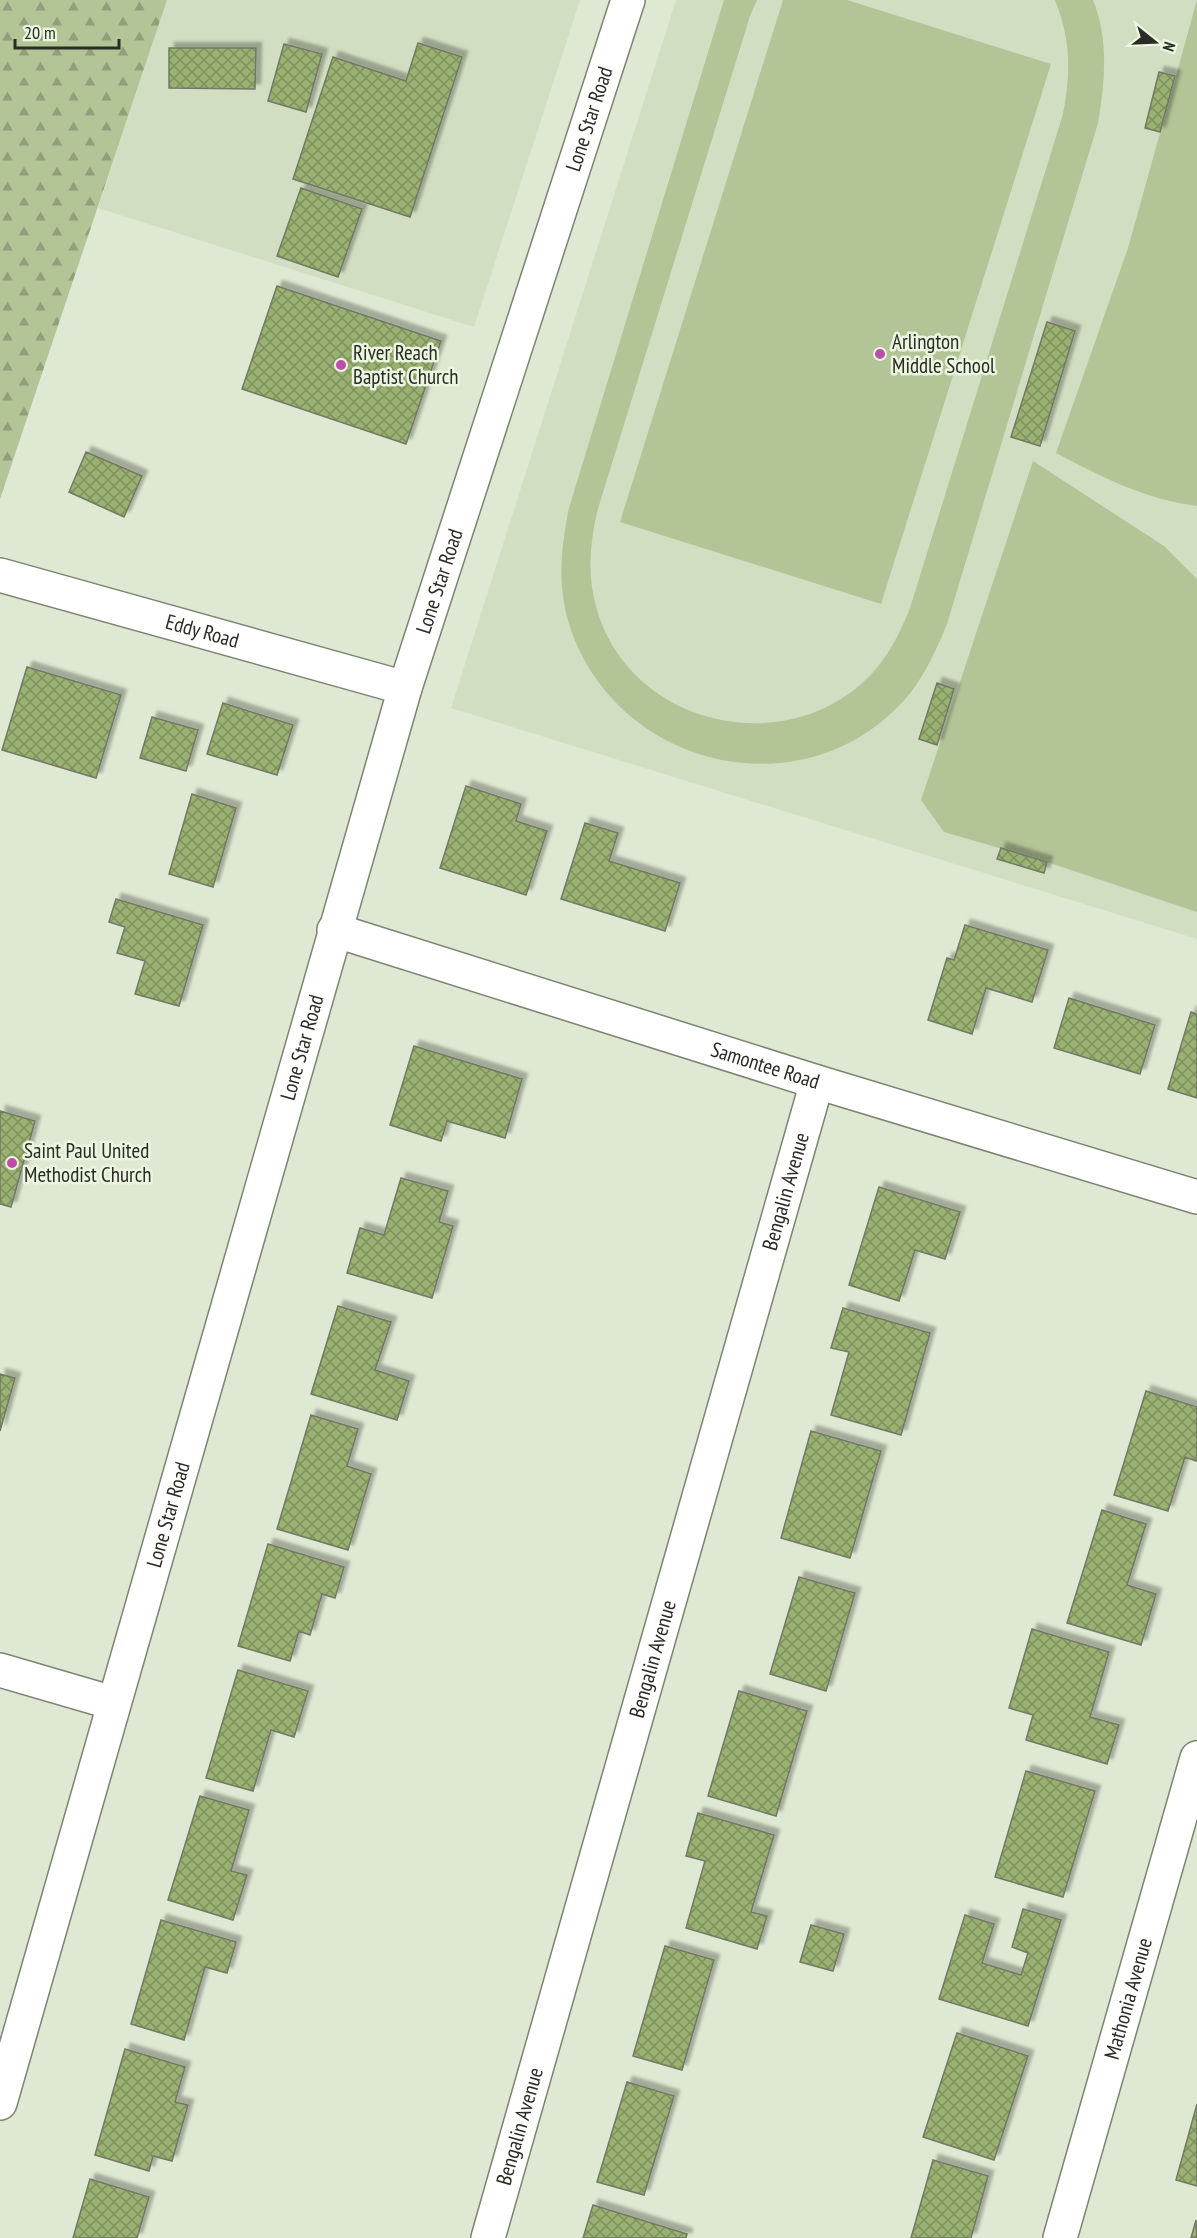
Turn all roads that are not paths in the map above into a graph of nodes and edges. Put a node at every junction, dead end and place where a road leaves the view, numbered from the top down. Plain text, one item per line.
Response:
1 (627, 0) edge
2 (0, 574) edge
3 (405, 688) junction
4 (334, 930) junction
5 (817, 1082) junction
6 (1197, 1197) edge
7 (0, 1670) edge
8 (113, 1703) junction
9 (1197, 1758) edge
10 (0, 2103) edge
11 (488, 2238) edge
12 (1060, 2238) edge

1 - 3 street, Lone Star Road
2 - 3 street, Eddy Road
3 - 4 street, Lone Star Road
4 - 5 street, Samontee Road
4 - 8 street, Lone Star Road
5 - 6 street, Samontee Road
5 - 11 street, Bengalin Avenue
7 - 8 street
8 - 10 street, Lone Star Road
9 - 12 street, Mathonia Avenue

